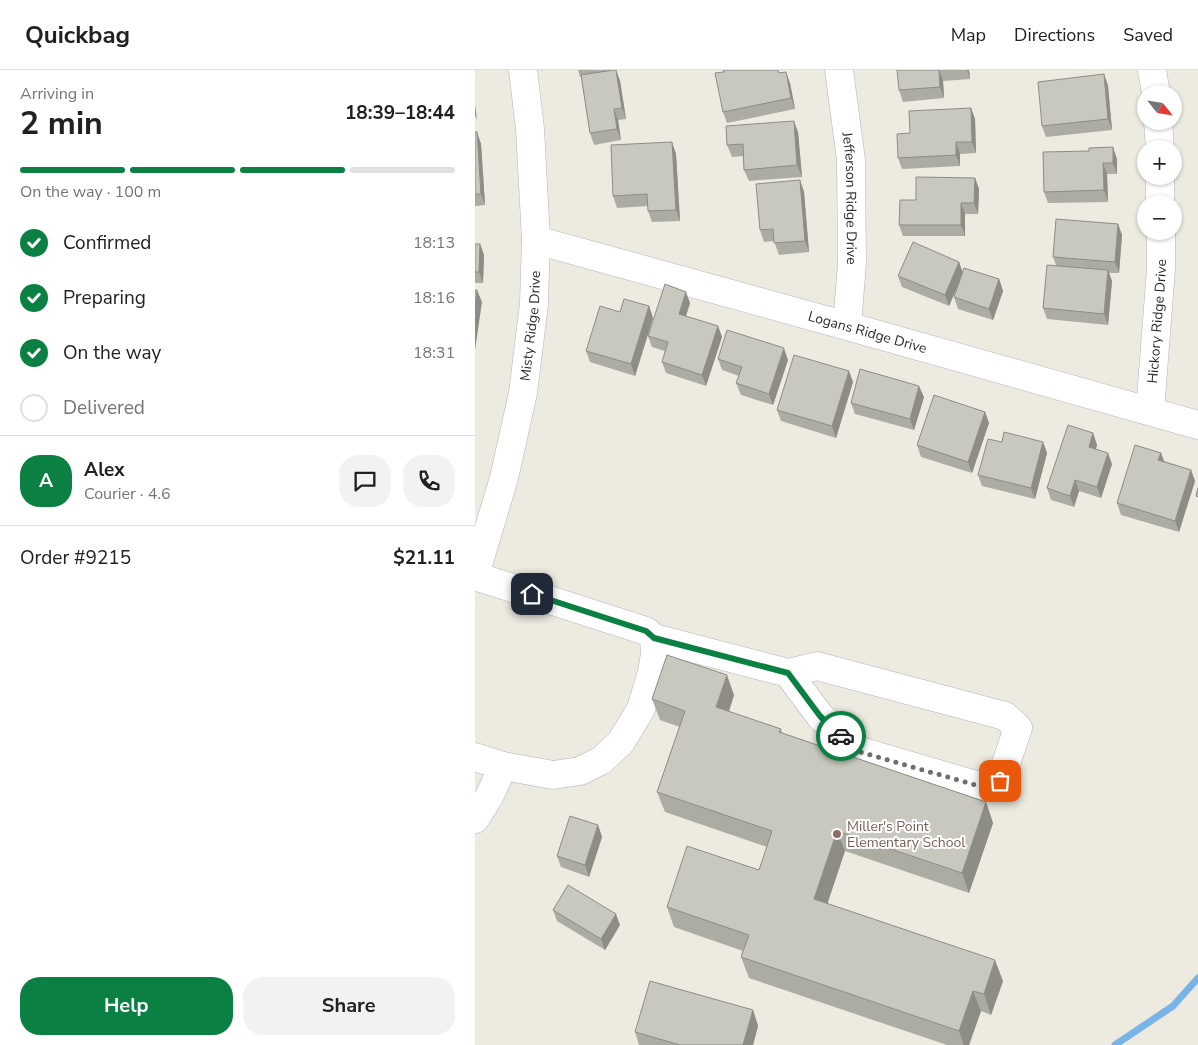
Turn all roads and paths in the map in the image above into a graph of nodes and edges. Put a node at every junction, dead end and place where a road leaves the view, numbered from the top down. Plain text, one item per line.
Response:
1 (523, 70) edge
2 (839, 70) edge
3 (1152, 70) edge
4 (1154, 85) edge
5 (536, 240) junction
6 (1161, 240) edge
7 (847, 326) junction
8 (1150, 411) junction
9 (1198, 425) edge
10 (475, 575) edge
11 (654, 638) junction
12 (788, 673) junction
13 (475, 757) edge
14 (503, 766) junction
15 (475, 819) edge

1 - 5 street, Misty Ridge Drive
2 - 7 street, Jefferson Ridge Drive
3 - 4 street
5 - 7 street, Logans Ridge Drive
5 - 10 street, Misty Ridge Drive
6 - 8 street, Hickory Ridge Drive
7 - 8 street, Logans Ridge Drive
8 - 9 street, Logans Ridge Drive
10 - 11 street
11 - 12 street
11 - 14 street
12 - 12 street
13 - 14 street
14 - 15 street

